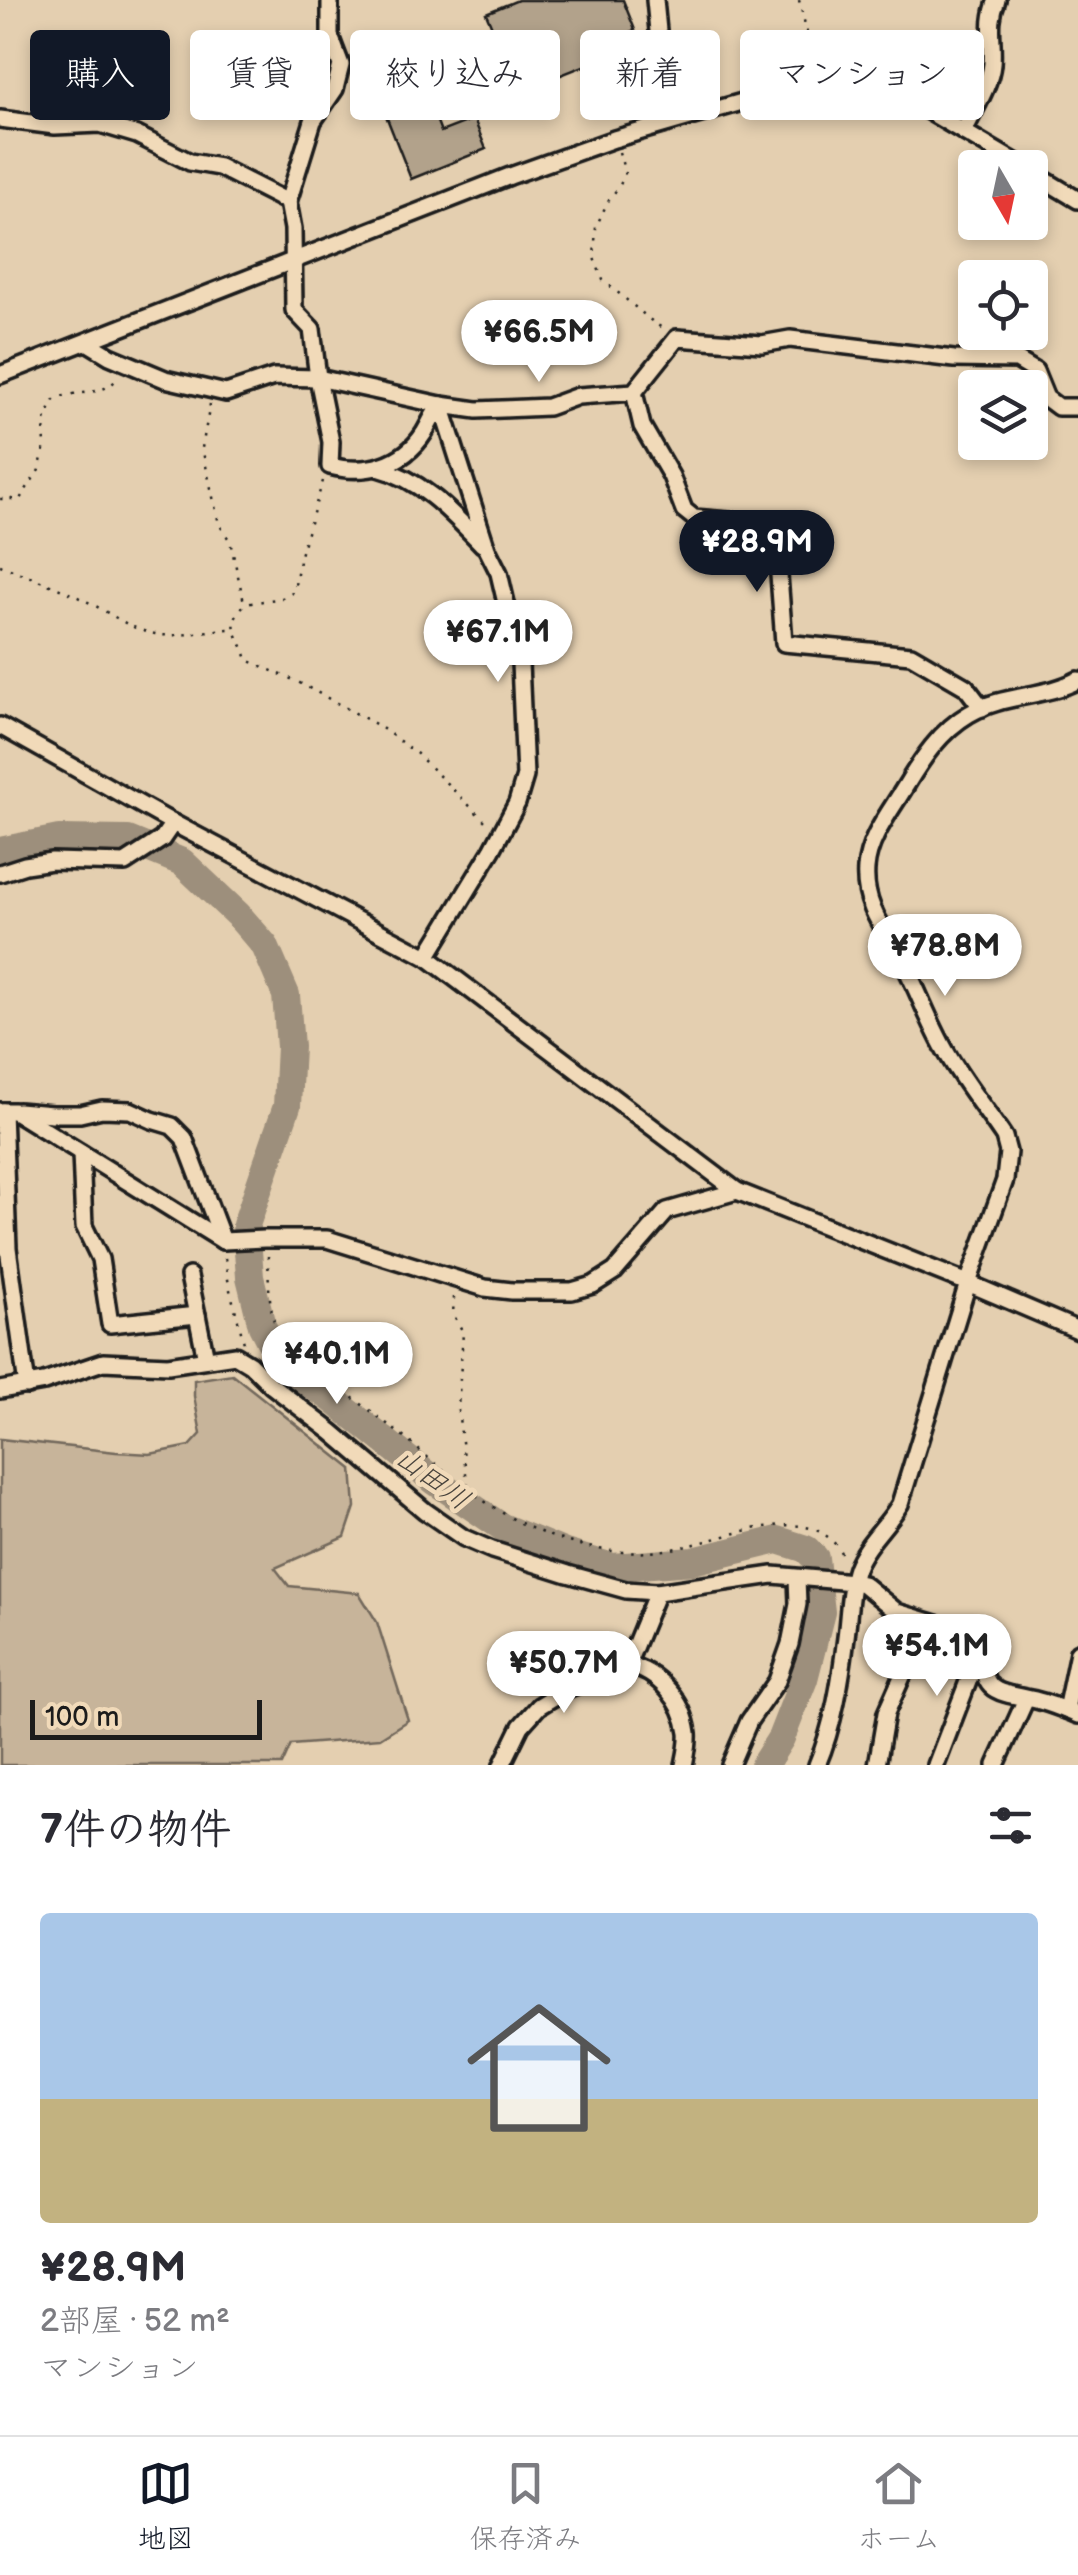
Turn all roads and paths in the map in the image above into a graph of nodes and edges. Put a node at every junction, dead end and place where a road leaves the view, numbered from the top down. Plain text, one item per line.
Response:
1 (330, 0) edge
2 (656, 0) edge
3 (799, 0) edge
4 (996, 0) edge
5 (806, 30) edge
6 (740, 102) edge
7 (0, 120) edge
8 (943, 120) edge
9 (667, 124) junction
10 (964, 132) junction
11 (614, 139) junction
12 (995, 150) edge
13 (1048, 182) edge
14 (1078, 200) edge
15 (288, 202) junction
16 (292, 262) junction
17 (678, 338) junction
18 (86, 342) junction
19 (128, 364) junction
20 (0, 375) edge
21 (318, 378) junction
22 (213, 389) junction
23 (634, 392) junction
24 (441, 404) junction
25 (1078, 408) edge
26 (330, 466) junction
27 (378, 468) junction
28 (0, 499) edge
29 (487, 549) junction
30 (0, 565) edge
31 (245, 604) junction
32 (234, 629) junction
33 (1078, 680) edge
34 (982, 708) junction
35 (0, 726) edge
36 (173, 823) junction
37 (500, 836) junction
38 (0, 873) edge
39 (428, 958) junction
40 (6, 1111) edge
41 (81, 1153) junction
42 (737, 1190) junction
43 (266, 1238) junction
44 (226, 1241) junction
45 (188, 1276) dead end
46 (459, 1279) junction
47 (968, 1283) junction
48 (197, 1315) junction
49 (1078, 1330) edge
50 (206, 1359) junction
51 (250, 1364) junction
52 (27, 1386) junction
53 (0, 1390) edge
54 (468, 1490) junction
55 (801, 1578) junction
56 (848, 1581) junction
57 (657, 1592) junction
58 (913, 1617) junction
59 (980, 1650) junction
60 (1078, 1652) edge
61 (627, 1665) junction
62 (1026, 1699) junction
63 (1072, 1712) edge
64 (938, 1764) edge
65 (502, 1765) edge
66 (684, 1765) edge
67 (730, 1765) edge
68 (817, 1765) edge
69 (877, 1765) edge
70 (996, 1765) edge

1 - 15 street
2 - 9 street
3 - 5 path
4 - 10 street
6 - 9 street
7 - 15 street
8 - 10 street
9 - 11 street
10 - 12 street
11 - 16 street
11 - 17 path
13 - 14 street
15 - 16 street
16 - 18 street
16 - 21 street
17 - 23 street
17 - 25 street
18 - 19 street
18 - 20 street
19 - 22 street
19 - 28 path
21 - 22 street
21 - 24 street
21 - 26 street
22 - 31 path
23 - 24 street
23 - 34 street
24 - 27 street
24 - 29 street
26 - 27 street
26 - 31 path
27 - 29 street
29 - 37 street
30 - 32 path
31 - 32 path
32 - 37 path
33 - 34 street
34 - 47 street
35 - 36 street
36 - 38 street
36 - 39 street
37 - 39 street
39 - 42 street
40 - 41 street
40 - 44 street
40 - 52 street
41 - 44 street
41 - 48 street
42 - 46 street
42 - 47 street
43 - 44 street
43 - 46 street
43 - 54 path
44 - 51 path
45 - 48 street
46 - 54 path
47 - 49 street
47 - 56 street
48 - 50 street
50 - 51 street
50 - 52 street
51 - 57 street
52 - 53 street
54 - 56 path
55 - 56 street
55 - 57 street
55 - 67 street
56 - 58 street
56 - 68 street
57 - 61 street
58 - 59 street
58 - 69 street
59 - 62 street
59 - 64 street
60 - 63 street
61 - 65 street
61 - 66 street
62 - 63 street
62 - 70 street

